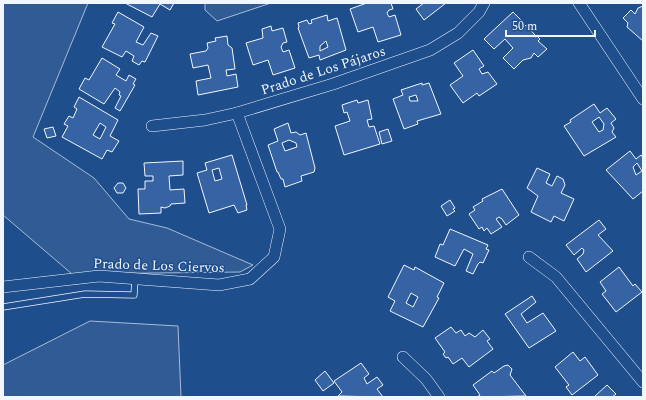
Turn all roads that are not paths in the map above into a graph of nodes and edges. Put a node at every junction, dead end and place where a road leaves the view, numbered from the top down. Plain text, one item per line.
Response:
1 (484, 3) edge
2 (579, 3) edge
3 (643, 99) edge
4 (237, 113) junction
5 (152, 126) dead end
6 (529, 257) dead end
7 (136, 279) junction
8 (3, 287) edge
9 (3, 307) edge
10 (403, 357) dead end
11 (643, 382) edge
12 (439, 397) edge

1 - 4 street, Prado de Los Pájaros
2 - 3 street
4 - 5 street, Prado de Los Pájaros
4 - 7 street, Prado de Los Ciervos
6 - 11 street
7 - 8 street, Prado de Los Ciervos
7 - 9 lane
10 - 12 street

